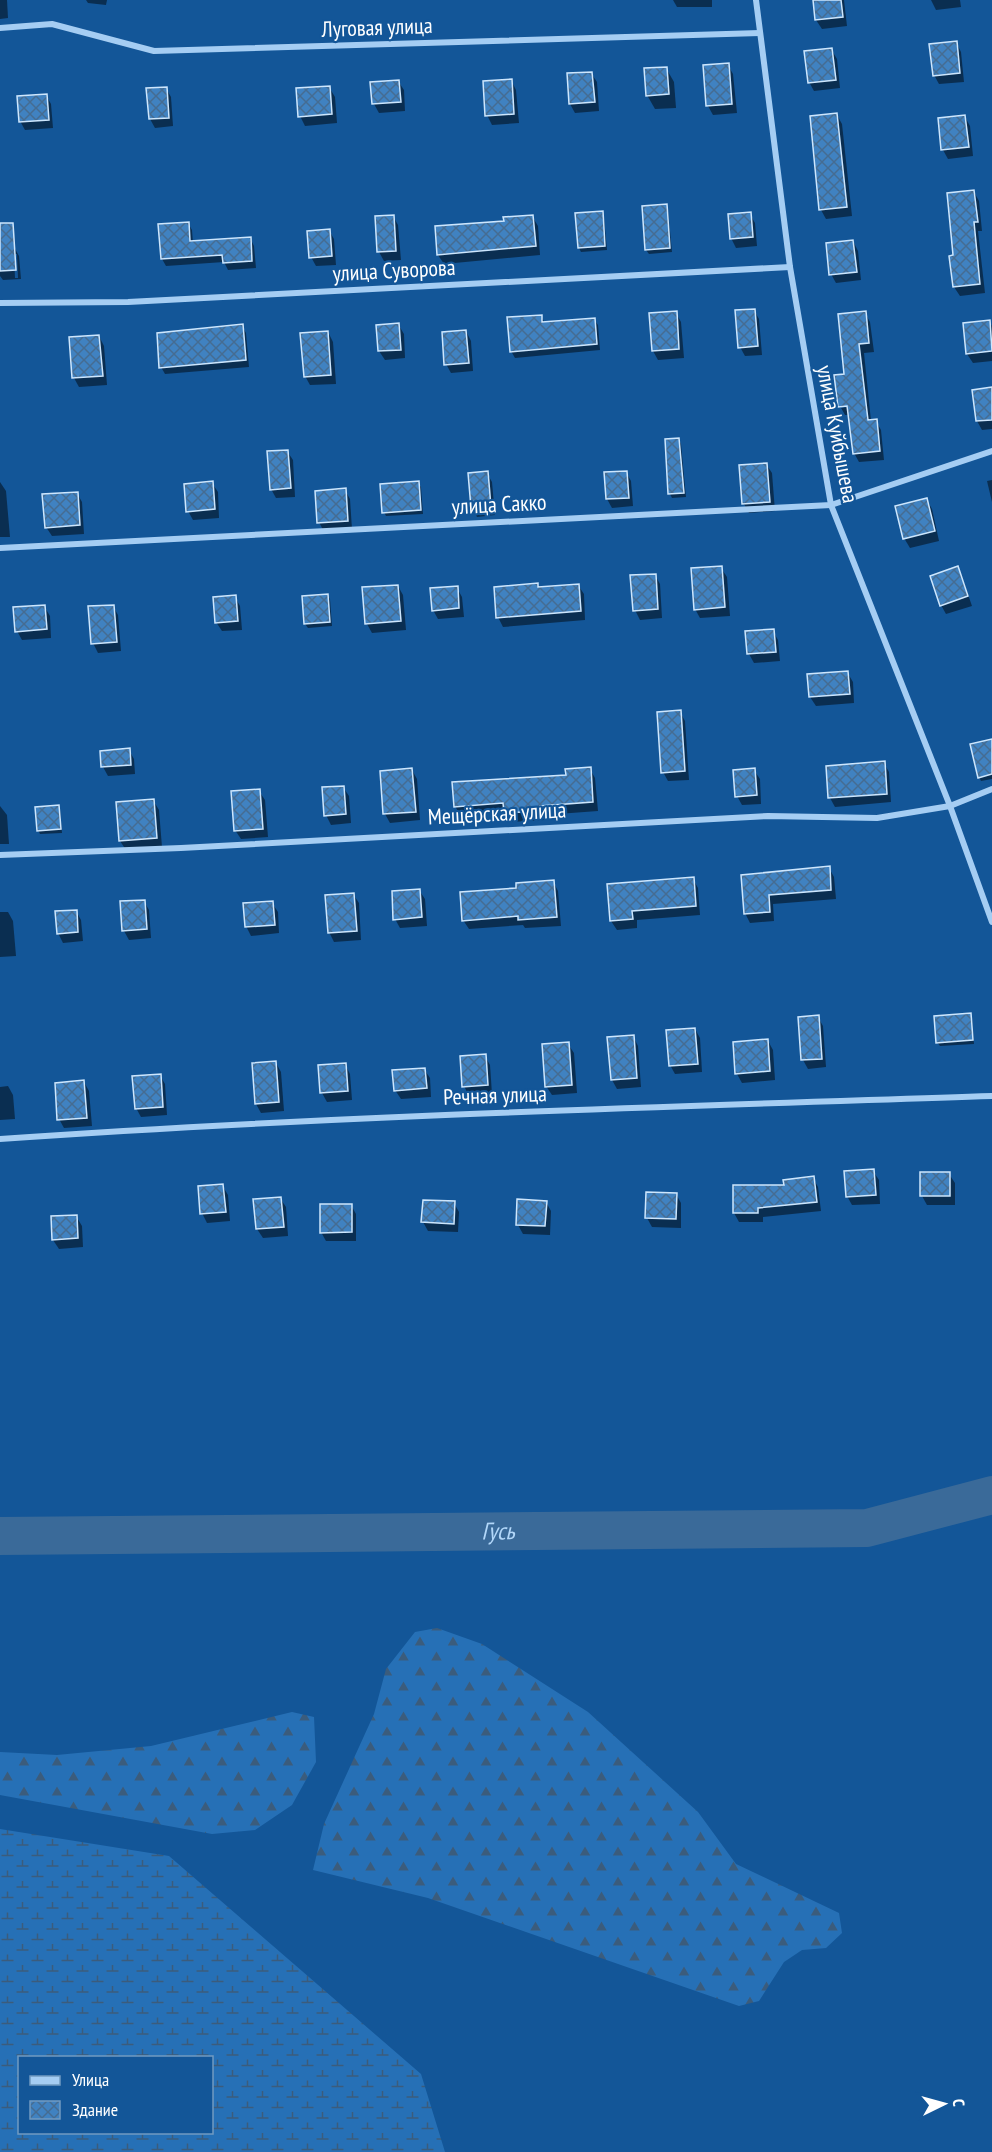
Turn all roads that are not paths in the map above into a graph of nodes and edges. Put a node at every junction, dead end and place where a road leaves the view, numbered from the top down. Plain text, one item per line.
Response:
1 (756, 0) edge
2 (0, 28) edge
3 (760, 33) junction
4 (790, 267) junction
5 (0, 303) edge
6 (992, 451) edge
7 (831, 506) junction
8 (0, 548) edge
9 (992, 789) edge
10 (950, 806) junction
11 (0, 855) edge
12 (992, 922) edge
13 (992, 1096) edge
14 (0, 1139) edge

1 - 3 street, улица Куйбышева
2 - 3 street, Луговая улица
3 - 4 street, улица Куйбышева
4 - 5 street, улица Суворова
4 - 7 street, улица Куйбышева
6 - 7 street, улица Сакко
7 - 8 street, улица Сакко
7 - 10 street, улица Куйбышева
9 - 10 street, Мещёрская улица
10 - 11 street, Мещёрская улица
10 - 12 street, улица Куйбышева
13 - 14 street, Речная улица

